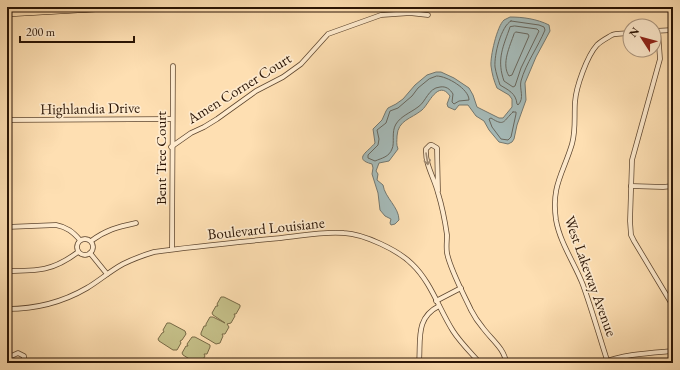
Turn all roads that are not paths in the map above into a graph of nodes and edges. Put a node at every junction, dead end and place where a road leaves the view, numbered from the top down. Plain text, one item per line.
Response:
1 (113, 7) edge
2 (7, 13) edge
3 (428, 16) dead end
4 (673, 30) edge
5 (662, 31) edge
6 (622, 34) edge
7 (660, 58) edge
8 (172, 66) dead end
9 (172, 118) junction
10 (7, 120) edge
11 (171, 147) junction
12 (631, 186) junction
13 (673, 186) edge
14 (438, 191) junction
15 (136, 223) dead end
16 (7, 227) edge
17 (80, 240) junction
18 (91, 241) junction
19 (172, 249) junction
20 (78, 252) junction
21 (90, 253) junction
22 (7, 271) edge
23 (107, 274) junction
24 (461, 288) junction
25 (436, 301) junction
26 (439, 306) junction
27 (673, 306) edge
28 (7, 309) edge
29 (673, 351) edge
30 (7, 358) edge
31 (607, 360) junction
32 (21, 362) edge
33 (419, 363) edge
34 (480, 363) edge
35 (506, 363) edge
36 (602, 363) edge

1 - 2 highway
3 - 11 street, Amen Corner Court
4 - 5 street
6 - 31 street, West Lakeway Avenue
7 - 12 street
8 - 9 street, Bent Tree Court
9 - 10 street, Highlandia Drive
9 - 11 street, Bent Tree Court
11 - 19 street, Bent Tree Court
12 - 13 street
12 - 27 street
14 -> 14 street
14 - 24 street
15 - 18 street
16 - 17 street
17 - 18 street
17 - 20 street
18 - 21 street
19 - 23 street, Boulevard Louisiane
19 - 25 street, Boulevard Louisiane
20 - 21 street
20 - 22 street
21 - 23 street
23 - 28 street, Boulevard Louisiane
24 - 25 street
24 - 35 street
25 - 26 street, Boulevard Louisiane
26 - 33 street
26 - 34 street, Boulevard Louisiane
29 - 31 street
30 - 32 street
31 - 36 street

